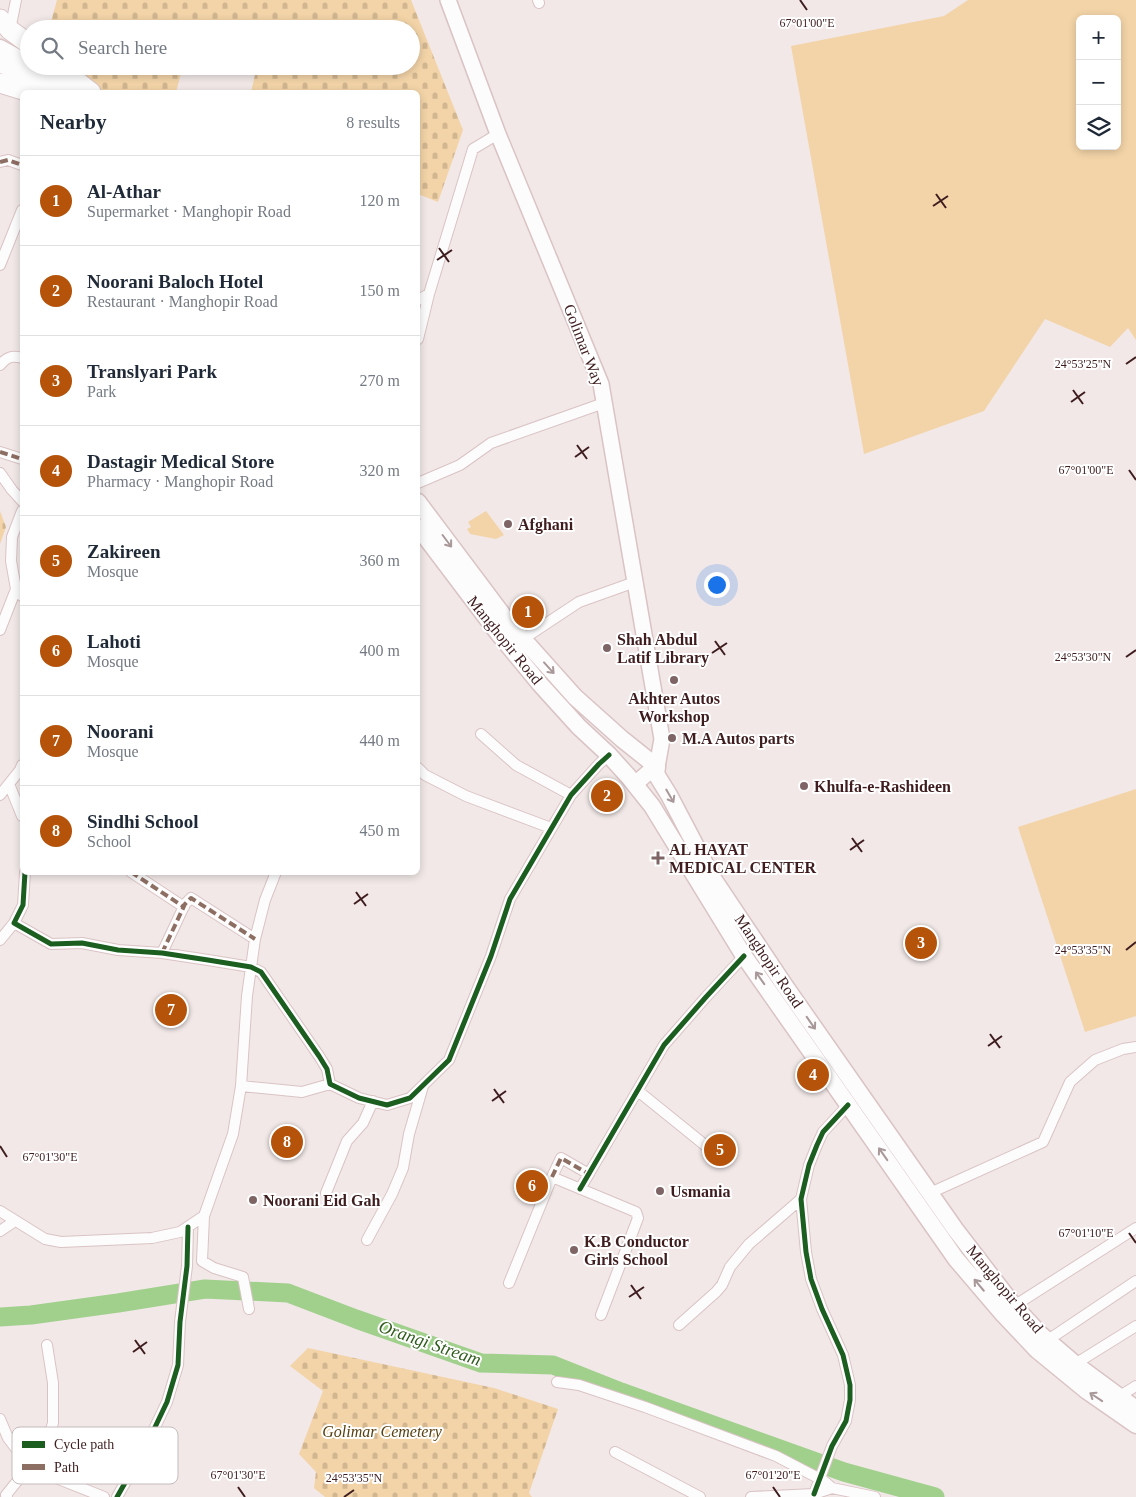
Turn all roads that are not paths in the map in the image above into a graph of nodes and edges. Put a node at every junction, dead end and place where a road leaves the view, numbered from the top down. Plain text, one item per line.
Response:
1 (16, 0) edge
2 (448, 0) edge
3 (3, 26) edge
4 (20, 38) edge
5 (20, 41) edge
6 (0, 48) edge
7 (20, 59) edge
8 (0, 64) edge
9 (20, 73) edge
10 (23, 75) edge
11 (51, 75) edge
12 (69, 75) edge
13 (0, 83) edge
14 (23, 90) edge
15 (55, 90) edge
16 (80, 90) edge
17 (88, 90) edge
18 (498, 134) junction
19 (0, 162) edge
20 (20, 164) edge
21 (20, 215) edge
22 (0, 265) edge
23 (429, 294) junction
24 (420, 299) edge
25 (420, 331) edge
26 (20, 357) edge
27 (0, 365) edge
28 (604, 403) junction
29 (0, 452) edge
30 (20, 458) edge
31 (0, 473) edge
32 (420, 482) edge
33 (20, 499) edge
34 (420, 505) edge
35 (20, 516) edge
36 (420, 530) edge
37 (635, 582) junction
38 (19, 592) edge
39 (0, 630) edge
40 (523, 639) junction
41 (481, 734) dead end
42 (609, 755) junction
43 (657, 767) junction
44 (20, 770) edge
45 (420, 770) edge
46 (9, 784) junction
47 (635, 784) junction
48 (571, 795) junction
49 (0, 796) edge
50 (20, 811) edge
51 (550, 828) junction
52 (136, 875) edge
53 (275, 875) edge
54 (25, 877) edge
55 (184, 907) junction
56 (14, 923) junction
57 (255, 939) junction
58 (0, 940) edge
59 (162, 953) junction
60 (744, 956) junction
61 (251, 967) junction
62 (1136, 1047) edge
63 (330, 1084) junction
64 (241, 1086) junction
65 (424, 1086) junction
66 (638, 1091) junction
67 (373, 1101) junction
68 (848, 1105) junction
69 (711, 1150) dead end
70 (589, 1174) junction
71 (552, 1177) junction
72 (580, 1189) junction
73 (930, 1192) junction
74 (326, 1194) dead end
75 (801, 1199) junction
76 (0, 1211) edge
77 (204, 1216) junction
78 (15, 1221) junction
79 (188, 1227) junction
80 (1136, 1228) edge
81 (0, 1231) edge
82 (367, 1240) dead end
83 (1136, 1281) edge
84 (509, 1283) dead end
85 (1014, 1306) junction
86 (249, 1309) dead end
87 (601, 1315) dead end
88 (679, 1325) dead end
89 (1136, 1326) edge
90 (1048, 1340) junction
91 (47, 1345) dead end
92 (1075, 1364) junction
93 (557, 1382) dead end
94 (1136, 1386) edge
95 (1118, 1397) junction
96 (1136, 1409) edge
97 (0, 1419) edge
98 (1136, 1425) edge
99 (52, 1427) edge
100 (155, 1427) edge
101 (12, 1443) edge
102 (615, 1452) dead end
103 (820, 1479) junction
104 (15, 1484) edge
105 (71, 1484) edge
106 (124, 1484) edge
107 (832, 1488) junction
108 (814, 1494) junction
109 (5, 1496) edge
110 (104, 1497) edge
111 (117, 1497) edge
112 (700, 1497) edge
113 (751, 1497) edge
114 (874, 1497) edge

1 - 3 street
2 - 18 main road, Golimar Way
3 - 4 highway
3 - 5 highway
6 - 7 main road
8 - 9 main road
10 - 15 main road
11 - 16 main road
12 - 17 highway
13 - 14 highway
18 - 23 street
18 - 28 main road, Golimar Way
19 - 20 street
21 - 22 street
23 - 24 street
23 - 25 street
26 - 27 street
28 - 32 street
28 - 37 main road, Golimar Way
29 - 30 street
31 - 33 street
34 -> 40 main road, Manghopir Road
35 - 38 street
36 - 42 main road, Manghopir Road
37 - 40 street
37 - 43 main road, Golimar Way
38 - 39 street
40 -> 43 main road, Manghopir Road
41 - 48 street
42 - 47 main road, Manghopir Road
42 - 48 street
43 - 47 main road
43 -> 73 main road, Manghopir Road
44 - 46 street
45 - 51 street
46 - 49 street
46 - 50 street
47 - 60 main road, Manghopir Road
48 - 51 street
51 - 65 street
52 - 55 street
53 - 57 street
54 - 56 street
55 - 57 street
55 - 59 street
56 - 58 street
56 - 59 street
57 - 61 street
59 - 61 street
60 - 66 street
68 -> 60 main road, Manghopir Road
61 - 63 street
61 - 64 street
62 - 73 street
63 - 64 street
63 - 67 street
64 - 77 street
65 - 67 street
65 - 82 street
66 - 69 street
66 - 70 street
67 - 74 street
68 - 75 street
98 -> 68 main road, Manghopir Road
70 - 71 street
70 - 72 street
71 - 72 street
71 - 84 street
72 - 87 street
73 - 85 main road, Manghopir Road
75 - 88 street
75 - 103 street
76 - 78 street
77 - 79 street
77 - 86 street
78 - 79 street
78 - 81 street
79 - 100 street
80 - 85 street
83 - 90 street
85 - 90 main road, Manghopir Road
89 - 92 street
90 - 92 main road, Manghopir Road
91 - 99 street
92 - 95 main road, Manghopir Road
93 - 103 street
94 - 95 street
95 - 96 main road, Manghopir Road
97 - 101 street
102 - 112 street
103 - 107 street
103 - 108 street
104 - 109 street
105 - 110 street
106 - 111 street
107 - 108 street
107 - 114 street
108 - 113 street

